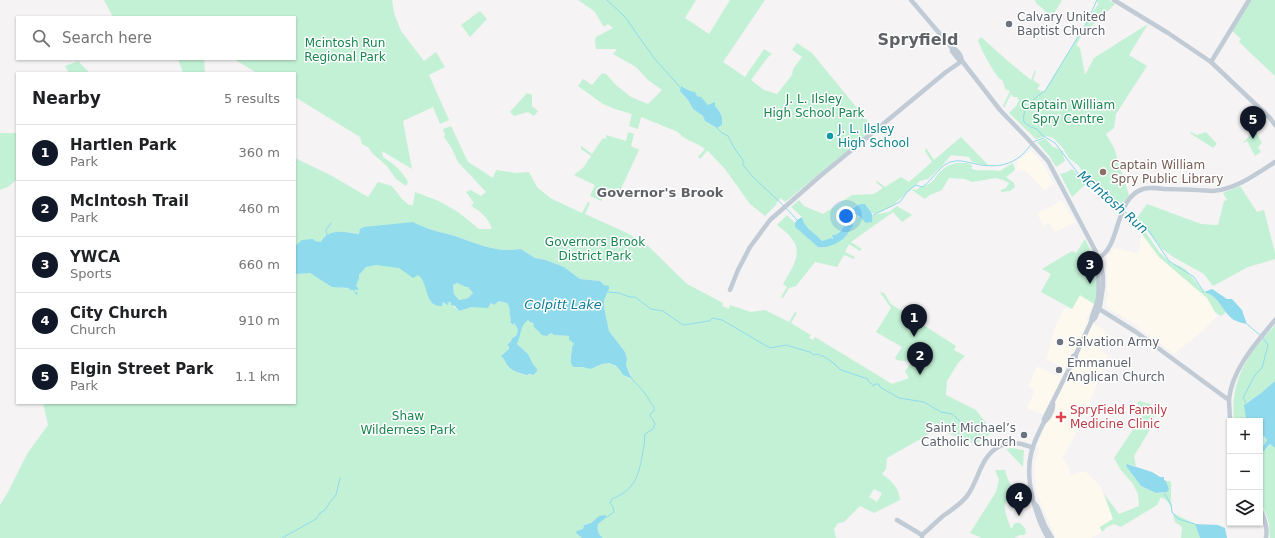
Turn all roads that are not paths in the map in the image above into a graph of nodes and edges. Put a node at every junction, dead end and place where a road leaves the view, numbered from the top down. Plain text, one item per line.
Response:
1 (911, 0) edge
2 (1114, 0) edge
3 (1249, 0) edge
4 (962, 61) junction
5 (1211, 62) junction
6 (1275, 125) edge
7 (1274, 165) edge
8 (1108, 248) junction
9 (1095, 250) junction
10 (1098, 259) junction
11 (730, 290) dead end
12 (1101, 301) junction
13 (1097, 308) junction
14 (1107, 313) junction
15 (1095, 318) junction
16 (1275, 320) edge
17 (1091, 322) junction
18 (1229, 399) junction
19 (1230, 418) edge
20 (1033, 448) junction
21 (1035, 504) junction
22 (1263, 516) edge
23 (897, 520) dead end
24 (922, 536) edge
25 (1048, 538) edge
26 (1052, 538) edge
27 (1266, 538) edge

1 - 4 main road
2 - 5 main road
3 - 5 main road
4 - 9 main road
4 - 11 main road
5 - 6 main road
7 - 8 main road
8 - 9 main road
8 - 10 main road
9 - 10 main road
10 - 12 main road
10 - 13 main road
12 - 13 main road
12 - 14 main road
13 - 14 main road
13 - 15 main road
13 - 17 main road
14 - 15 main road
14 - 18 main road
15 - 17 main road
16 - 18 main road
17 - 20 main road
18 - 19 main road
20 - 21 main road
20 - 24 main road
21 - 25 main road
21 - 26 main road
22 - 27 main road
23 - 24 main road

